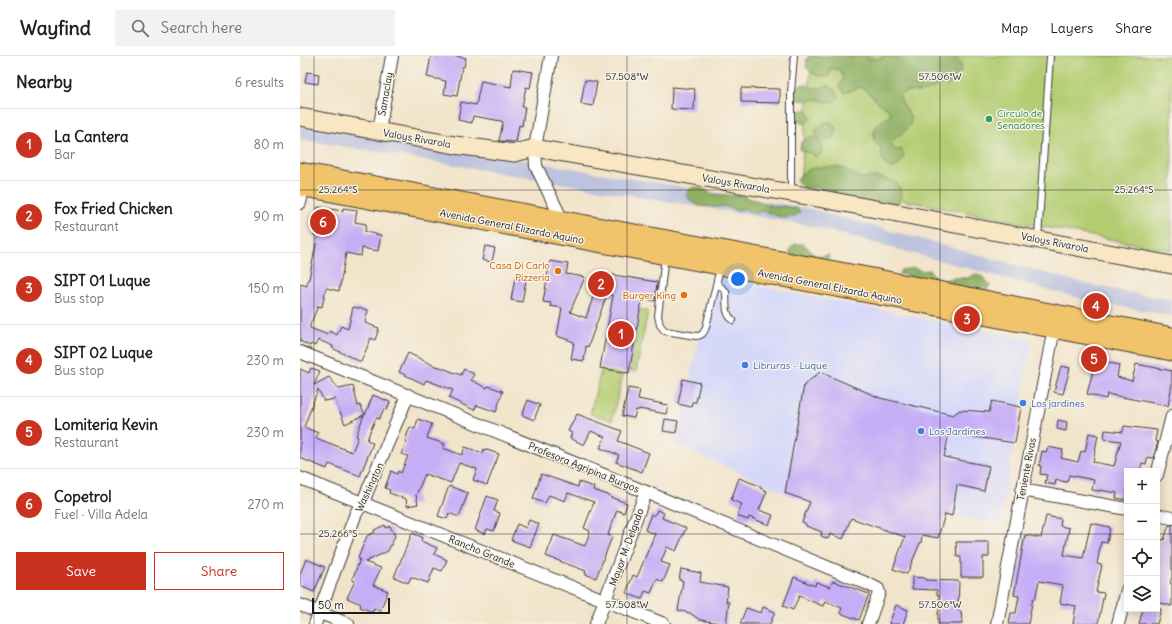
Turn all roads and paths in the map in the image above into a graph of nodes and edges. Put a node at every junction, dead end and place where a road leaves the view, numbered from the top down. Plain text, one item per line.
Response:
1 (392, 56) edge
2 (551, 56) edge
3 (794, 56) edge
4 (1050, 56) edge
5 (300, 117) edge
6 (379, 131) junction
7 (535, 148) junction
8 (302, 184) edge
9 (791, 193) junction
10 (562, 220) junction
11 (1038, 239) junction
12 (665, 255) junction
13 (721, 265) junction
14 (1172, 265) edge
15 (718, 284) junction
16 (733, 320) dead end
17 (1055, 322) junction
18 (1172, 337) edge
19 (1172, 351) edge
20 (300, 352) edge
21 (408, 395) junction
22 (1172, 416) edge
23 (1159, 468) edge
24 (300, 478) edge
25 (1022, 490) junction
26 (646, 492) junction
27 (363, 503) junction
28 (1124, 508) edge
29 (1160, 516) edge
30 (1172, 518) edge
31 (606, 601) junction
32 (1124, 601) edge
33 (300, 605) edge
34 (319, 612) junction
35 (315, 624) edge
36 (348, 624) edge
37 (596, 624) edge
38 (664, 624) edge
39 (868, 624) edge
40 (997, 624) edge
41 (1118, 624) edge

1 - 6 street, Samaclay
2 - 7 street
3 - 9 lane
4 - 11 lane
5 - 6 street, Valoys Rivarola
6 - 7 street, Valoys Rivarola
7 - 9 street, Valoys Rivarola
7 - 10 street
8 - 10 main road, Avenida General Elizardo Aquino
8 - 12 main road, Avenida General Elizardo Aquino
9 - 11 street, Valoys Rivarola
10 - 17 main road, Avenida General Elizardo Aquino
11 - 14 street, Valoys Rivarola
12 - 13 main road, Avenida General Elizardo Aquino
12 - 15 lane
13 - 15 lane
13 - 17 main road, Avenida General Elizardo Aquino
15 - 16 lane
17 - 18 main road, Avenida General Elizardo Aquino
17 - 19 main road, Avenida General Elizardo Aquino
17 - 25 street, Teniente Rivas
20 - 21 street, Profesora Agripina Burgos
21 - 26 street, Profesora Agripina Burgos
21 - 27 street, Washington
22 - 23 street
24 - 27 street, Rancho Grande
25 - 28 street
25 - 40 street, Teniente Rivas
26 - 31 street, Mayor M. Delgado
26 - 39 street, Profesora Agripina Burgos
27 - 31 street, Rancho Grande
27 - 34 street, Washington
29 - 30 street
31 - 37 street, Mayor M. Delgado
31 - 38 street, Rancho Grande
32 - 41 street
33 - 34 street
34 - 35 street, Washington
34 - 36 street

